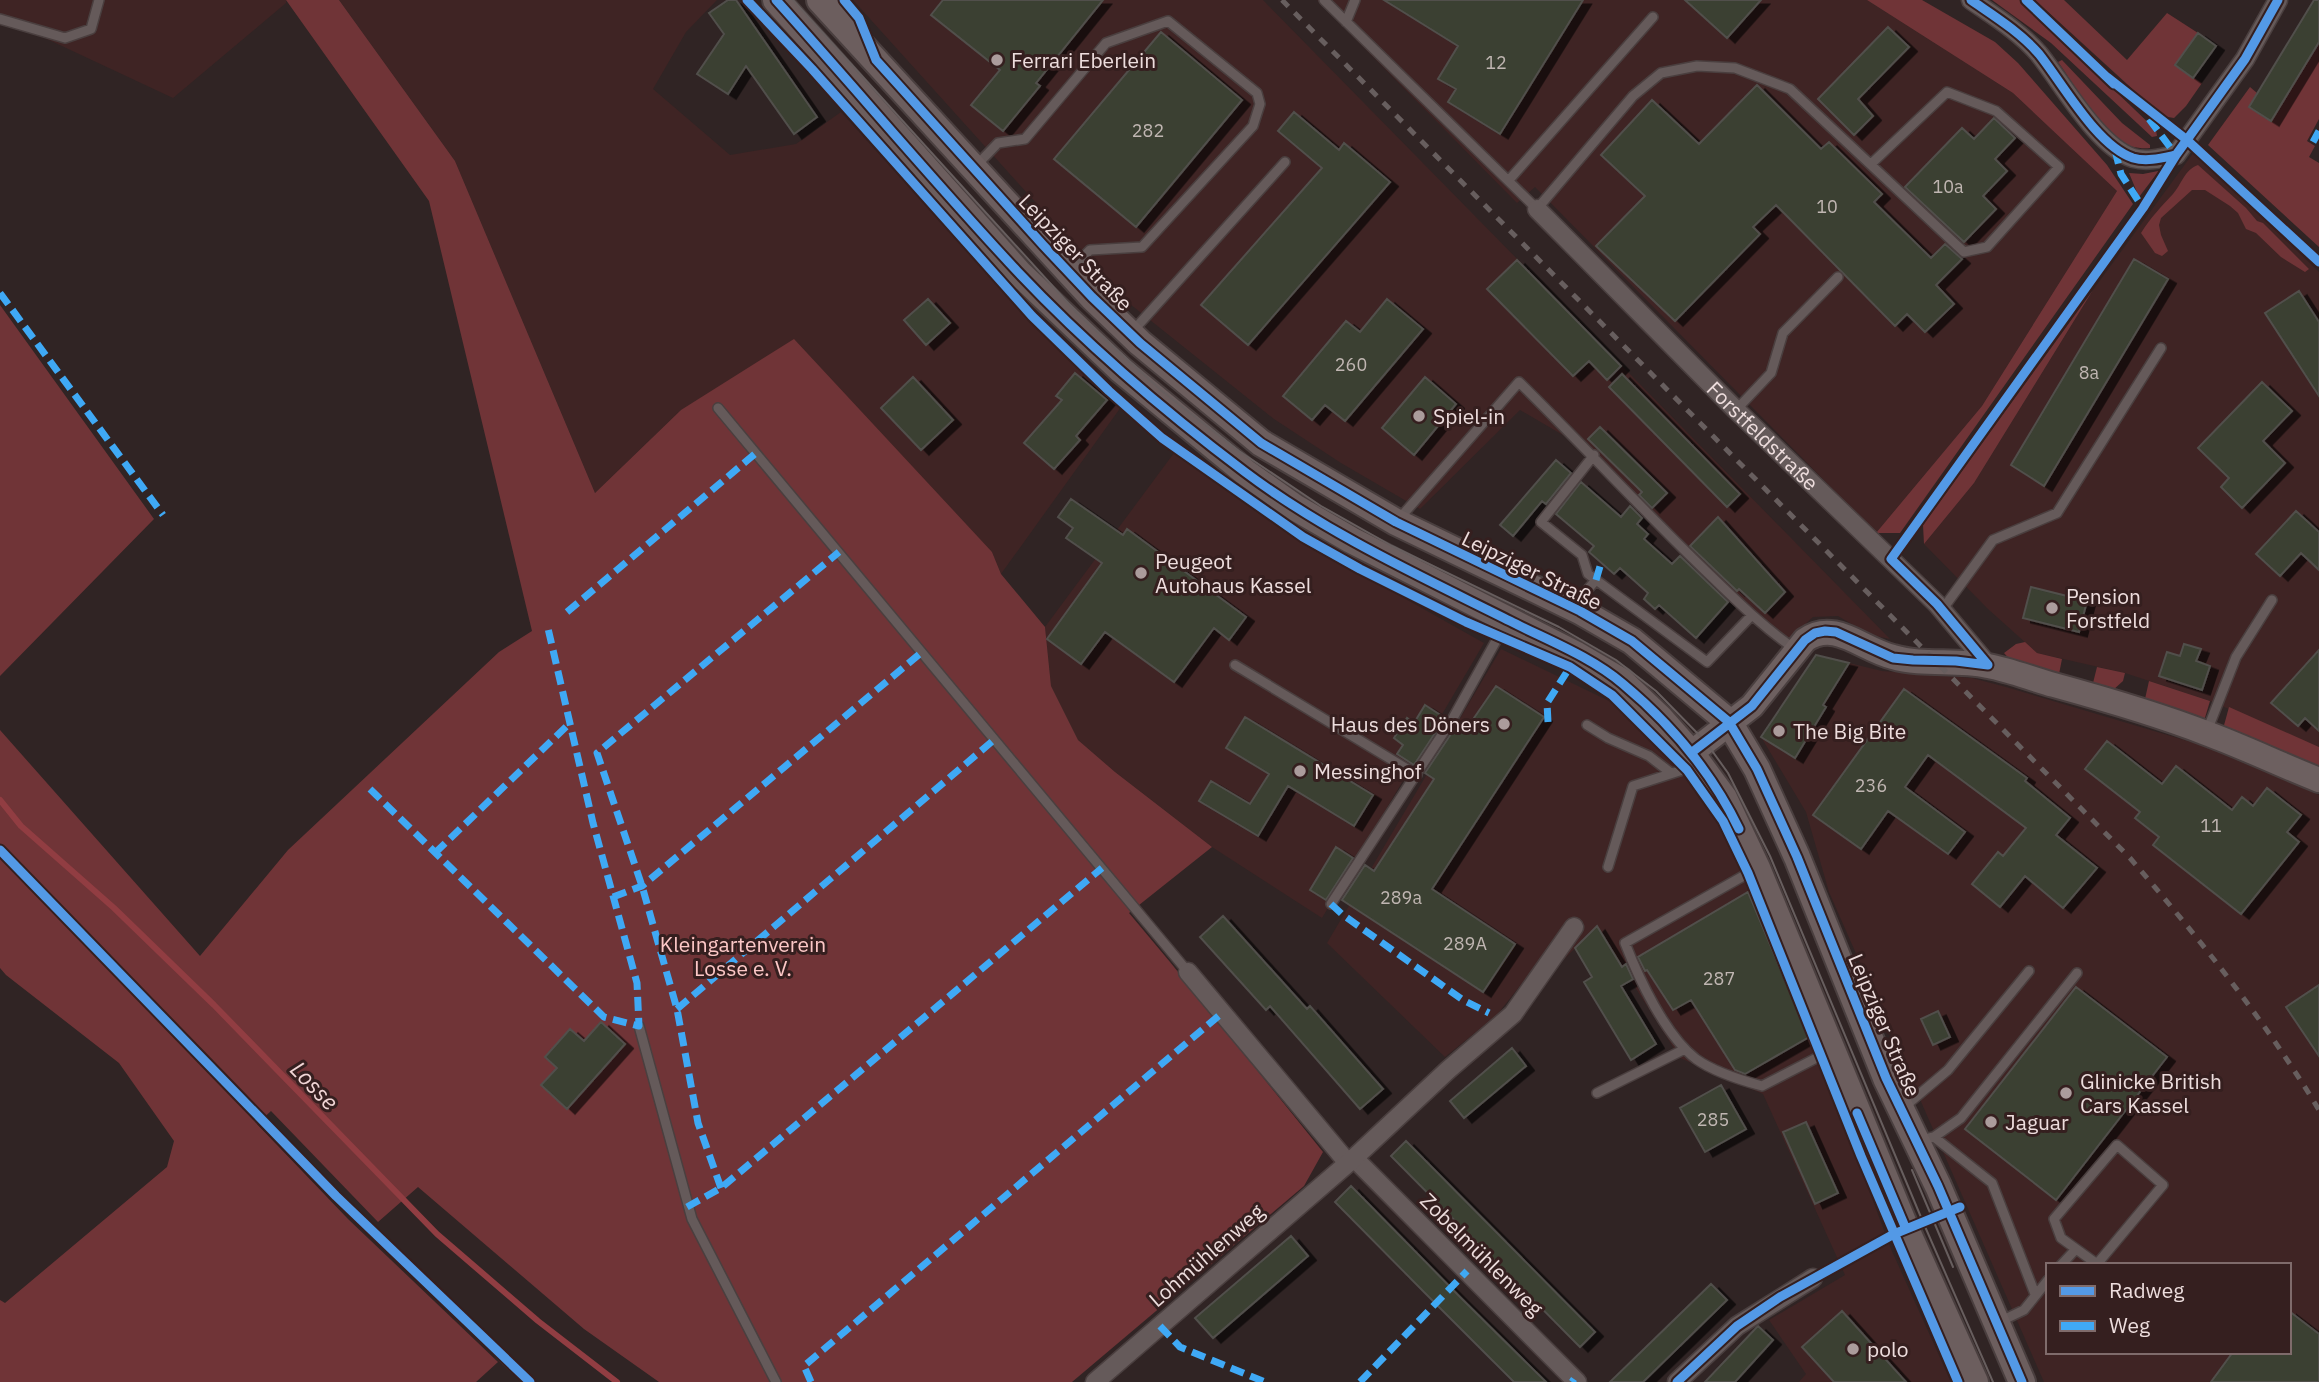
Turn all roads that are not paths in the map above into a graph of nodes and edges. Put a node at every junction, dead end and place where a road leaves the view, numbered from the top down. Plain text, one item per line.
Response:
1 (99, 0) edge
2 (776, 0) edge
3 (820, 0) edge
4 (1324, 0) edge
5 (1355, 0) edge
6 (1971, 0) edge
7 (2278, 0) edge
8 (1653, 17) dead end
9 (0, 19) edge
10 (1346, 22) junction
11 (1285, 162) dead end
12 (1871, 164) junction
13 (974, 168) junction
14 (1509, 180) junction
15 (1537, 209) junction
16 (1068, 271) junction
17 (1838, 277) dead end
18 (1131, 334) junction
19 (2161, 348) dead end
20 (718, 408) dead end
21 (1736, 410) junction
22 (1594, 455) junction
23 (1396, 523) junction
24 (1596, 580) junction
25 (2272, 600) dead end
26 (1572, 607) junction
27 (1942, 610) junction
28 (1752, 615) junction
29 (1508, 620) junction
30 (1797, 650) junction
31 (1235, 665) dead end
32 (1987, 666) junction
33 (1729, 722) junction
34 (1587, 725) dead end
35 (2206, 733) junction
36 (1696, 759) junction
37 (1671, 773) junction
38 (1418, 775) junction
39 (2319, 780) edge
40 (1608, 867) dead end
41 (1757, 868) junction
42 (1331, 904) dead end
43 (1574, 927) dead end
44 (2029, 971) dead end
45 (1188, 972) joint
46 (2077, 973) dead end
47 (639, 1027) dead end
48 (1685, 1048) junction
49 (1831, 1051) junction
50 (1597, 1093) dead end
51 (1901, 1109) junction
52 (1925, 1139) junction
53 (1351, 1161) junction
54 (2076, 1249) junction
55 (2063, 1263) edge
56 (2096, 1263) edge
57 (2098, 1263) edge
58 (1813, 1278) dead end
59 (2046, 1282) edge
60 (2035, 1294) junction
61 (1997, 1323) junction
62 (500, 1354) dead end
63 (530, 1382) edge
64 (776, 1382) edge
65 (1095, 1382) edge
66 (1577, 1382) edge
67 (1677, 1382) edge
68 (1975, 1382) edge
69 (2022, 1382) edge

1 - 9 lane
2 - 29 main road
3 - 13 main road, Leipziger Straße
4 - 10 lane
5 - 10 lane
6 - 7 street
8 - 14 lane
10 - 14 lane
11 - 18 lane
12 - 12 lane
12 - 15 lane
13 - 16 main road, Leipziger Straße
13 - 16 lane
14 - 15 lane
15 - 21 street, Forstfeldstraße
16 - 18 main road, Leipziger Straße
17 - 21 lane
18 - 23 main road, Leipziger Straße
19 - 27 lane
20 - 45 lane
21 - 27 street, Forstfeldstraße
22 - 23 lane
22 - 24 lane
22 - 28 lane
23 - 26 main road, Leipziger Straße
24 - 26 lane
24 - 28 lane
25 - 35 lane
26 - 33 main road, Leipziger Straße
27 - 32 street, Forstfeldstraße
28 - 30 lane
29 - 36 main road
29 - 38 lane
30 - 32 street
30 - 33 street
31 - 38 lane
32 - 35 street
33 - 36 street
33 - 51 main road, Leipziger Straße
34 - 37 lane
35 - 39 street
36 - 37 lane
36 - 41 main road
37 - 40 lane
38 - 42 lane
41 - 48 lane
41 - 49 main road
43 - 53 street, Lohmühlenweg
44 - 51 lane
45 - 53 street
46 - 52 lane
47 - 64 lane
48 - 49 lane
48 - 50 lane
49 - 68 main road
51 - 52 main road, Leipziger Straße
52 - 60 lane
52 - 61 main road, Leipziger Straße
53 - 65 street, Lohmühlenweg
53 - 66 street, Zobelmühlenweg
54 - 55 lane
54 - 56 lane
54 - 57 lane
58 - 67 street
59 - 60 lane
60 - 61 lane
61 - 69 main road, Leipziger Straße
62 - 63 lane

